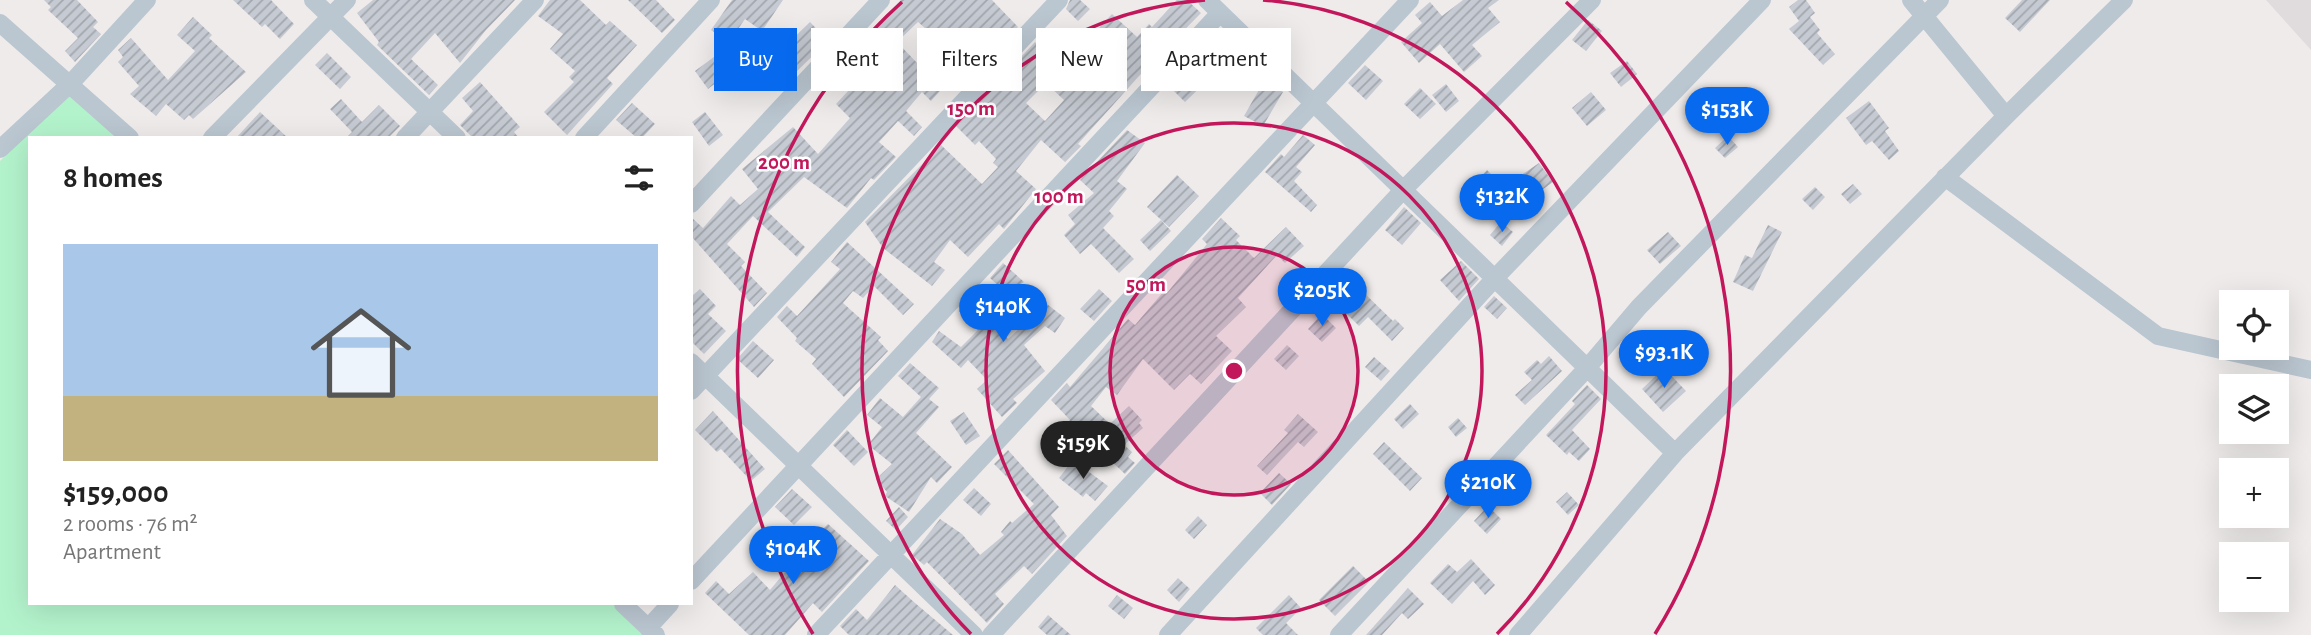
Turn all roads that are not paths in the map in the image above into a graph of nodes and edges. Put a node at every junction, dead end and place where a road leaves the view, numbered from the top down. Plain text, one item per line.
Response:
1 (148, 0) edge
2 (313, 0) edge
3 (347, 0) edge
4 (535, 0) edge
5 (711, 0) edge
6 (881, 0) edge
7 (1059, 0) edge
8 (1207, 0) edge
9 (1410, 0) edge
10 (1592, 0) edge
11 (1762, 0) edge
12 (1911, 0) edge
13 (1940, 0) edge
14 (2124, 0) edge
15 (1220, 13) junction
16 (1925, 15) junction
17 (332, 16) junction
18 (0, 23) edge
19 (71, 83) junction
20 (1312, 102) junction
21 (431, 113) junction
22 (2006, 116) junction
23 (128, 136) edge
24 (214, 136) edge
25 (407, 136) edge
26 (455, 136) edge
27 (586, 136) edge
28 (0, 149) edge
29 (1945, 177) junction
30 (1403, 190) junction
31 (693, 202) edge
32 (1495, 278) junction
33 (693, 364) edge
34 (1587, 368) junction
35 (2311, 370) edge
36 (707, 376) junction
37 (693, 389) edge
38 (1675, 453) junction
39 (798, 467) junction
40 (892, 554) junction
41 (693, 579) edge
42 (624, 605) edge
43 (669, 605) edge
44 (652, 631) edge
45 (816, 635) edge
46 (974, 635) edge
47 (991, 635) edge
48 (1168, 635) edge
49 (1339, 635) edge
50 (1518, 635) edge

1 - 19 street
2 - 17 street
3 - 17 street
4 - 21 street
5 - 27 street
6 - 31 street
7 - 36 street
8 - 15 street
9 - 20 street
10 - 30 street
11 - 32 street
12 - 16 street
13 - 16 street
14 - 22 street
15 - 20 street
15 - 39 street
16 - 22 street
16 - 34 street
17 - 21 street
17 - 24 street
18 - 19 street
19 - 23 street
19 - 28 street
20 - 30 street
20 - 40 street
21 - 25 street
21 - 26 street
22 - 29 street
29 - 35 street
29 - 38 street
30 - 32 street
30 - 47 street
32 - 34 street
32 - 48 street
33 - 36 street
34 - 38 street
34 - 49 street
36 - 37 street
36 - 39 street
38 - 50 street
39 - 40 street
39 - 41 street
40 - 45 street
40 - 46 street
42 - 44 street
43 - 44 street

